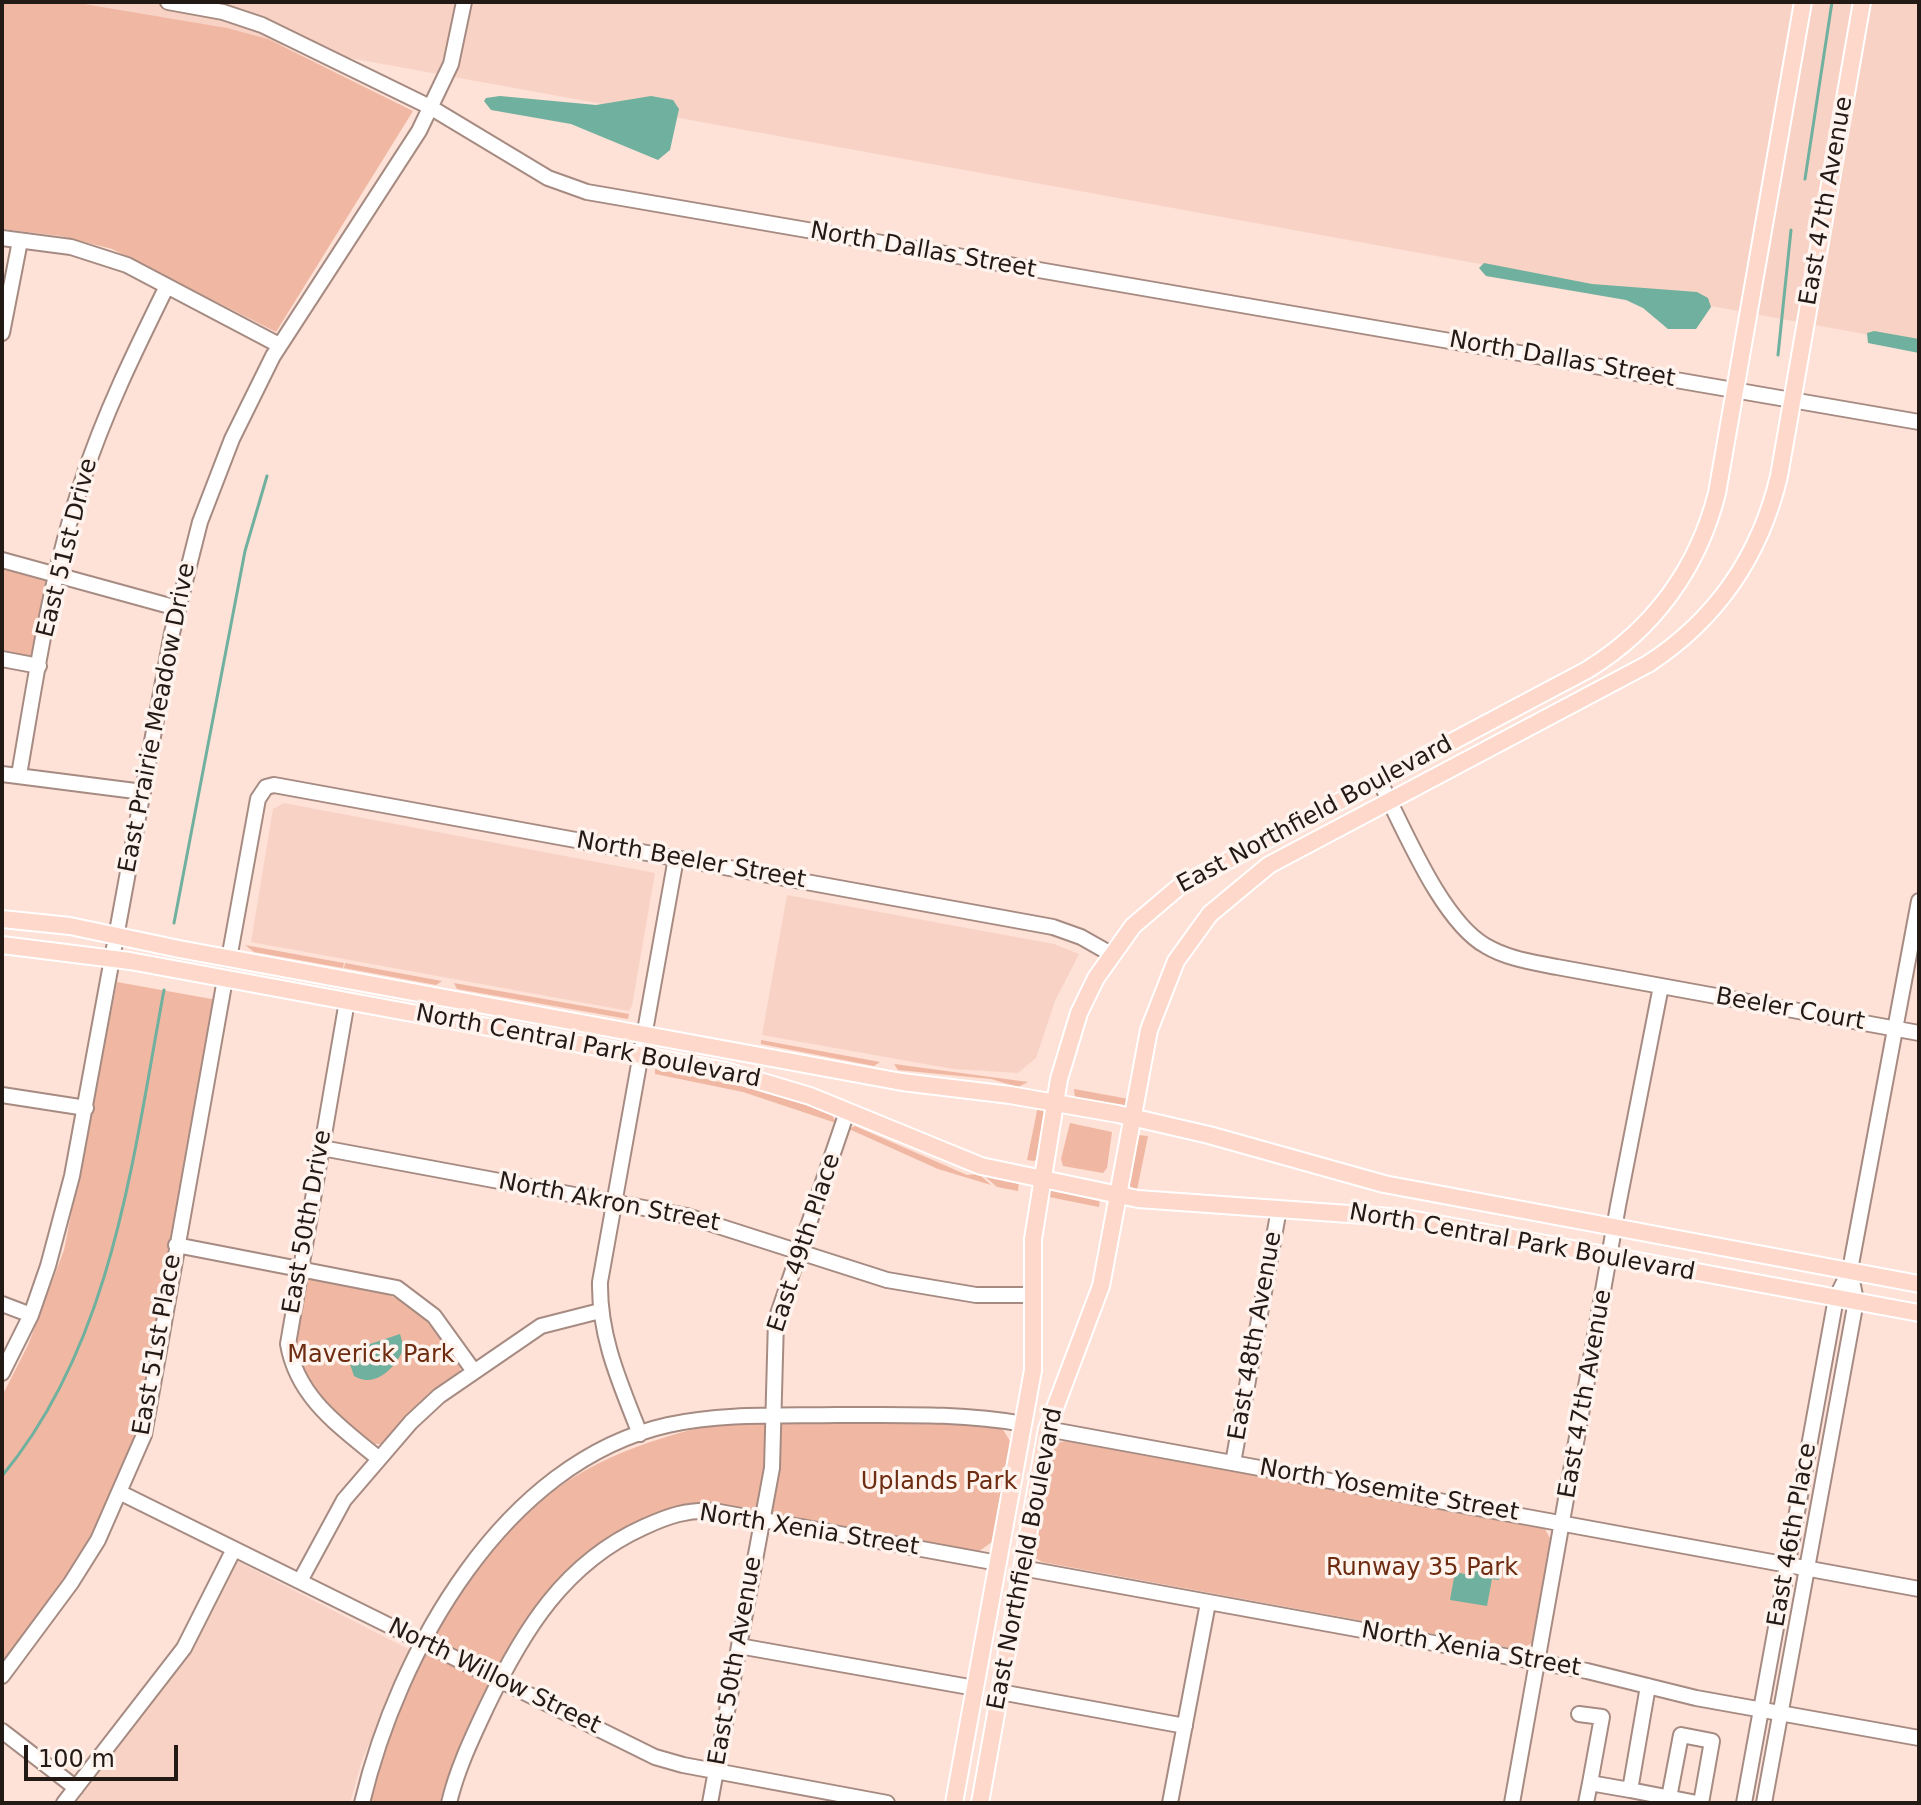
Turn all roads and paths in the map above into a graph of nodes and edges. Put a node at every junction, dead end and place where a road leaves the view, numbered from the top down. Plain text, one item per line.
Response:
1 (168, 2) edge
2 (464, 2) edge
3 (1803, 2) edge
4 (1862, 2) edge
5 (430, 107) junction
6 (2, 238) edge
7 (20, 241) junction
8 (167, 286) junction
9 (2, 333) edge
10 (279, 345) junction
11 (1736, 390) junction
12 (1792, 399) junction
13 (1919, 422) edge
14 (2, 560) edge
15 (56, 574) junction
16 (177, 608) junction
17 (2, 659) edge
18 (39, 666) junction
19 (2, 774) edge
20 (19, 775) junction
21 (1379, 780) junction
22 (143, 792) junction
23 (1390, 801) junction
24 (676, 858) junction
25 (1919, 901) edge
26 (2, 919) edge
27 (116, 935) junction
28 (2, 945) edge
29 (1111, 954) junction
30 (112, 959) junction
31 (229, 959) junction
32 (225, 979) junction
33 (1661, 986) junction
34 (347, 1001) junction
35 (1896, 1029) junction
36 (1919, 1033) edge
37 (643, 1035) junction
38 (639, 1055) junction
39 (2, 1095) edge
40 (1055, 1102) junction
41 (86, 1108) junction
42 (847, 1112) junction
43 (1132, 1117) junction
44 (322, 1148) junction
45 (1041, 1179) junction
46 (1118, 1194) junction
47 (613, 1202) junction
48 (1279, 1209) junction
49 (1615, 1227) junction
50 (176, 1245) junction
51 (799, 1251) junction
52 (1610, 1256) junction
53 (299, 1268) junction
54 (1850, 1270) junction
55 (1919, 1284) edge
56 (1033, 1295) junction
57 (1836, 1298) junction
58 (1856, 1301) junction
59 (2, 1304) edge
60 (600, 1311) junction
61 (1919, 1313) edge
62 (31, 1315) junction
63 (473, 1370) junction
64 (2, 1373) edge
65 (773, 1416) junction
66 (1024, 1424) junction
67 (1047, 1429) junction
68 (640, 1434) junction
69 (378, 1458) junction
70 (1233, 1463) junction
71 (121, 1493) junction
72 (763, 1520) junction
73 (1563, 1523) junction
74 (234, 1549) junction
75 (998, 1563) junction
76 (1788, 1565) junction
77 (1022, 1568) junction
78 (1807, 1568) junction
79 (300, 1581) junction
80 (1919, 1589) edge
81 (1208, 1603) junction
82 (425, 1643) junction
83 (739, 1646) junction
84 (1538, 1662) junction
85 (2, 1676) edge
86 (500, 1679) junction
87 (1648, 1686) junction
88 (975, 1688) junction
89 (1000, 1692) junction
90 (1761, 1710) junction
91 (1781, 1713) junction
92 (1579, 1714) dead end
93 (1185, 1726) junction
94 (2, 1731) edge
95 (1919, 1738) edge
96 (716, 1771) junction
97 (1590, 1783) junction
98 (76, 1788) junction
99 (1630, 1790) junction
100 (1668, 1800) edge
101 (64, 1803) edge
102 (362, 1803) edge
103 (449, 1803) edge
104 (710, 1803) edge
105 (887, 1803) edge
106 (954, 1803) edge
107 (980, 1803) edge
108 (1170, 1803) edge
109 (1512, 1803) edge
110 (1586, 1803) edge
111 (1699, 1803) edge
112 (1744, 1803) edge
113 (1764, 1803) edge

1 - 5 street, North Dallas Street
2 - 5 street, East Prairie Meadow Drive
3 - 11 main road
4 - 12 main road, East 47th Avenue
5 - 10 street, East Prairie Meadow Drive
5 - 11 street, North Dallas Street
6 - 7 street
7 - 8 street
7 - 9 street
8 - 10 street
8 - 15 street, East 51st Drive
10 - 16 street, East Prairie Meadow Drive
11 - 12 street
11 - 21 main road, East Northfield Boulevard
12 - 13 street
12 - 23 main road, East Northfield Boulevard
14 - 15 street
15 - 16 street
15 - 18 street, East 51st Drive
16 - 22 street, East Prairie Meadow Drive
17 - 18 street
18 - 20 street, East 51st Drive
19 - 20 street
20 - 22 street
21 - 23 street, Beeler Court
21 - 29 main road, East Northfield Boulevard
22 - 27 street, East Prairie Meadow Drive
23 - 33 street, Beeler Court
23 - 43 main road, East Northfield Boulevard
24 - 29 street, North Beeler Street
24 - 31 street, North Beeler Street
24 - 37 street
25 - 35 street, East 46th Place
26 - 27 main road, North Central Park Boulevard
27 - 30 street, East Prairie Meadow Drive
27 - 31 main road, North Central Park Boulevard
28 - 30 main road, North Central Park Boulevard
29 - 40 main road, East Northfield Boulevard
30 - 32 main road, North Central Park Boulevard
30 - 41 street, East Prairie Meadow Drive
31 - 37 main road, North Central Park Boulevard
32 - 34 main road, North Central Park Boulevard
32 - 50 street, East 51st Place
33 - 35 street, Beeler Court
33 - 49 street, East 47th Avenue
34 - 38 main road, North Central Park Boulevard
34 - 44 street, East 50th Drive
35 - 36 street, Beeler Court
35 - 54 street, East 46th Place
37 - 38 street
37 - 40 main road, North Central Park Boulevard
38 - 42 main road, North Central Park Boulevard
38 - 47 street
39 - 41 street
40 - 43 main road, North Central Park Boulevard
40 - 45 main road, East Northfield Boulevard
41 - 62 street, East Prairie Meadow Drive
42 - 45 main road, North Central Park Boulevard
42 - 51 street, East 49th Place
43 - 46 main road, East Northfield Boulevard
43 - 49 main road, North Central Park Boulevard
44 - 47 street, North Akron Street
44 - 53 street, East 50th Drive
45 - 46 main road, North Central Park Boulevard
45 - 56 main road, East Northfield Boulevard
46 - 48 main road, North Central Park Boulevard
46 - 67 main road, East Northfield Boulevard
47 - 51 street, North Akron Street
47 - 60 street
48 - 52 main road, North Central Park Boulevard
48 - 70 street, East 48th Avenue
49 - 52 street, East 47th Avenue
49 - 54 main road, North Central Park Boulevard
50 - 53 street
50 - 71 street, East 51st Place
51 - 56 street, North Akron Street
51 - 65 street, East 49th Place
52 - 57 main road, North Central Park Boulevard
52 - 73 street, East 47th Avenue
53 - 63 street
53 - 69 street, East 50th Drive
54 - 55 main road, North Central Park Boulevard
54 - 57 street, East 46th Place
54 - 58 street, East 46th Place
56 - 66 main road, East Northfield Boulevard
57 - 58 main road, North Central Park Boulevard
57 - 76 street, East 46th Place
58 - 61 main road, North Central Park Boulevard
58 - 78 street, East 46th Place
59 - 62 street
60 - 63 street
60 - 68 street
62 - 64 street, East Prairie Meadow Drive
63 - 69 street
65 - 66 street
65 - 68 street
65 - 72 street, East 49th Place
66 - 75 main road, East Northfield Boulevard
67 - 70 street, North Yosemite Street
67 - 77 main road, East Northfield Boulevard
68 - 82 street
69 - 79 street
70 - 73 street, North Yosemite Street
71 - 74 street, North Willow Street
71 - 85 street, East 51st Place
72 - 75 street, North Xenia Street
72 - 83 street, East 50th Avenue
72 - 86 street, North Xenia Street
73 - 76 street, North Yosemite Street
73 - 84 street, East 47th Avenue
74 - 79 street, North Willow Street
74 - 98 street
75 - 88 main road, East Northfield Boulevard
76 - 78 street, North Yosemite Street
76 - 90 street, East 46th Place
77 - 81 street, North Xenia Street
77 - 89 main road, East Northfield Boulevard
78 - 80 street, North Yosemite Street
78 - 91 street, East 46th Place
79 - 82 street, North Willow Street
81 - 84 street, North Xenia Street
81 - 93 street
82 - 86 street, North Willow Street
82 - 102 street
83 - 88 street
83 - 96 street, East 50th Avenue
84 - 87 street, North Xenia Street
84 - 109 street, East 47th Avenue
86 - 96 street, North Willow Street
86 - 103 street
87 - 90 street, North Xenia Street
87 - 99 street
88 - 106 main road, East Northfield Boulevard
89 - 93 street
89 - 107 main road, East Northfield Boulevard
90 - 91 street, North Xenia Street
90 - 112 street, East 46th Place
91 - 95 street, North Xenia Street
91 - 113 street, East 46th Place
92 - 97 street
93 - 108 street
94 - 98 street
96 - 104 street, East 50th Avenue
96 - 105 street, North Willow Street
97 - 99 street
97 - 110 street
98 - 101 street
99 - 100 street
100 - 111 street
100 - 111 street

